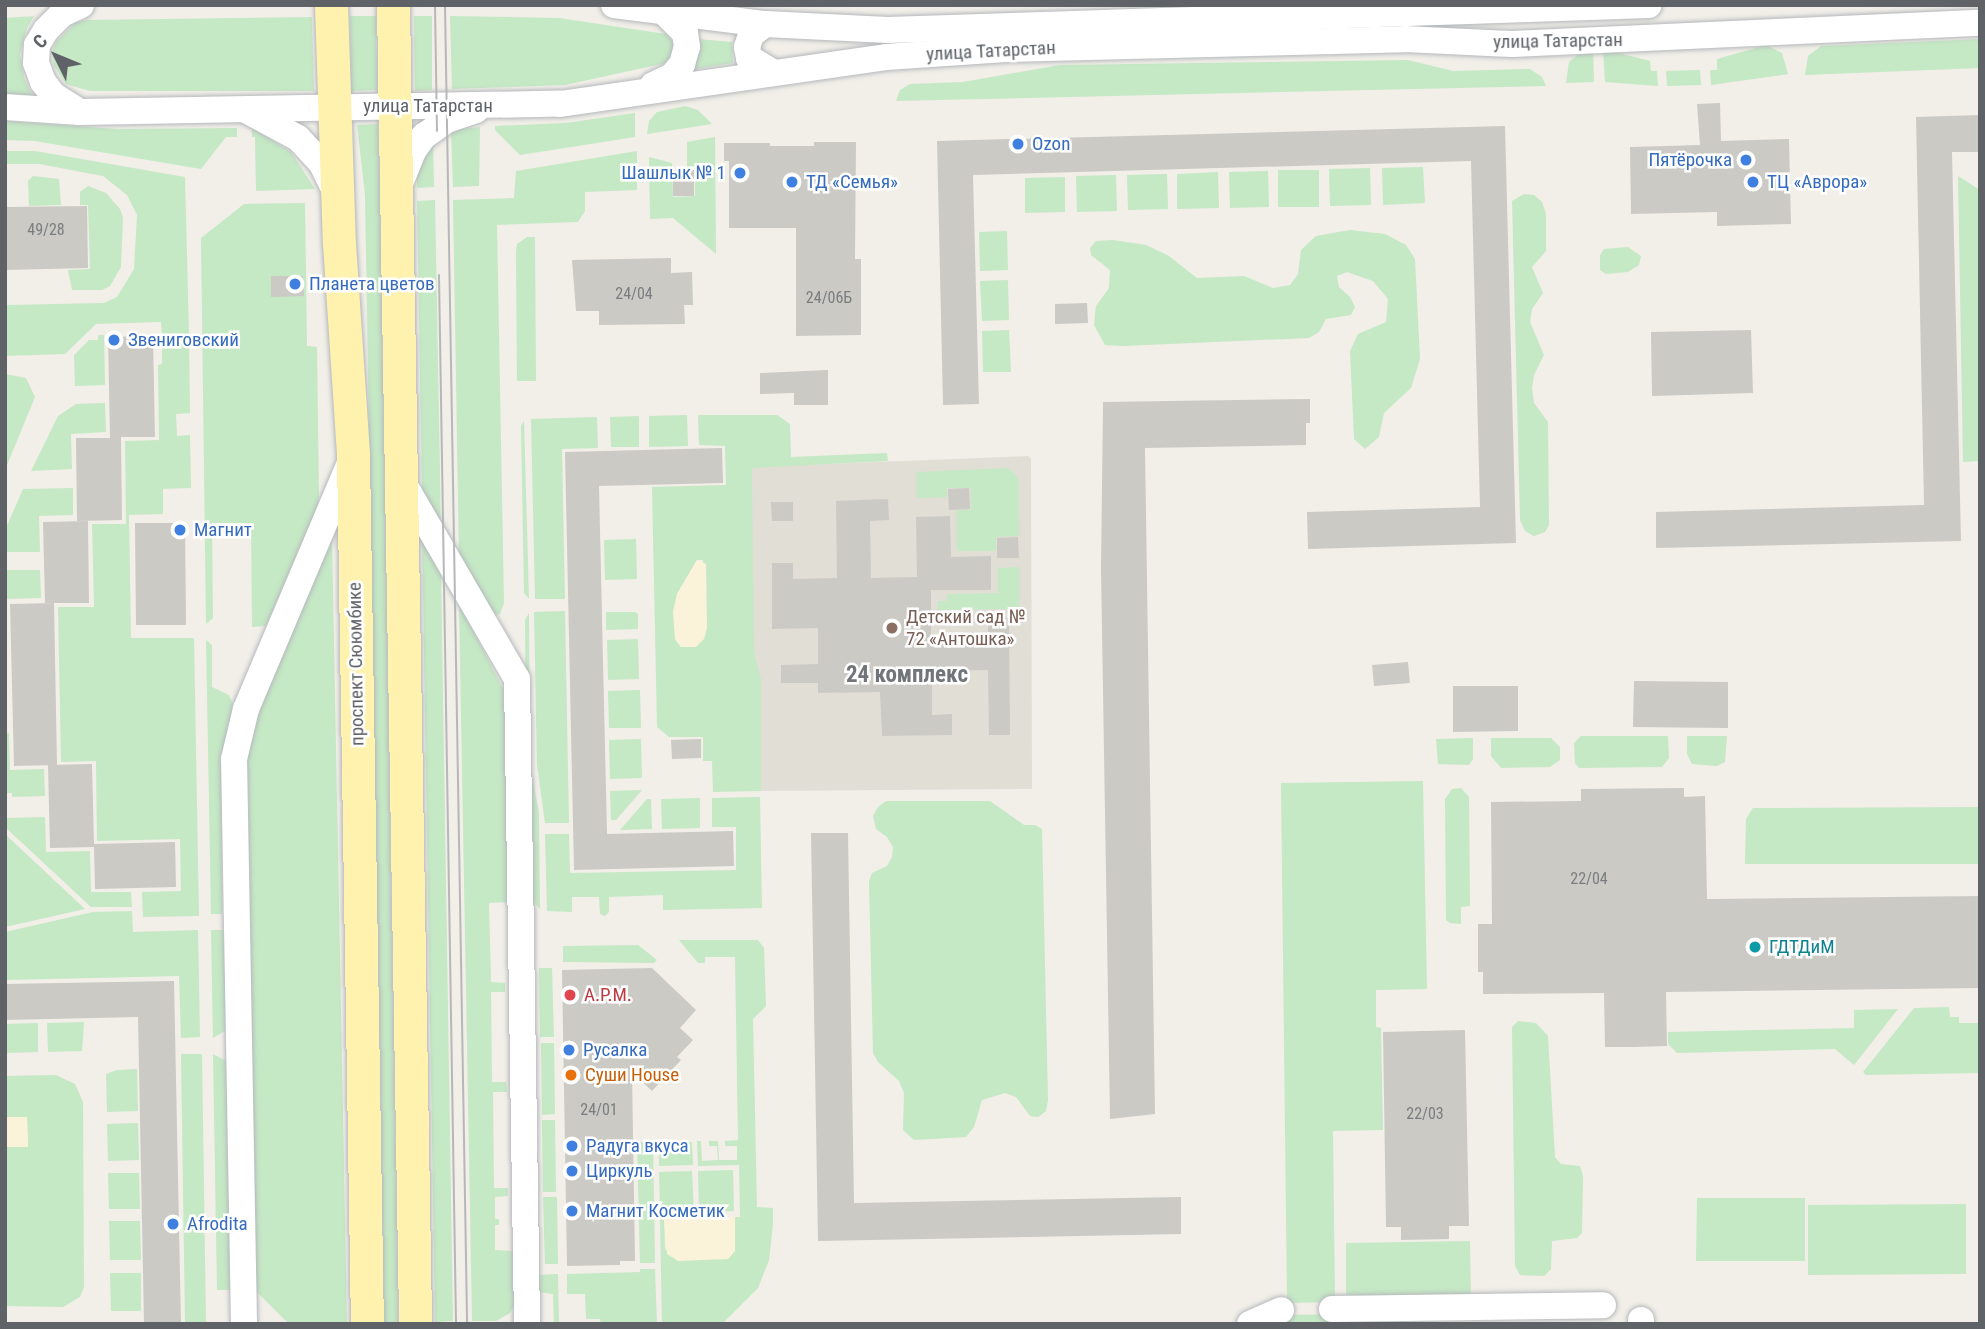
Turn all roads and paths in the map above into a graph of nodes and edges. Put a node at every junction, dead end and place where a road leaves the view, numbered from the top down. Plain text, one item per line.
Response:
1 (81, 5) edge
2 (331, 5) edge
3 (393, 5) edge
4 (614, 5) edge
5 (1649, 5) edge
6 (664, 12) junction
7 (1980, 23) edge
8 (765, 24) junction
9 (772, 72) junction
10 (641, 90) junction
11 (395, 106) junction
12 (5, 107) edge
13 (486, 107) junction
14 (335, 108) junction
15 (244, 110) junction
16 (80, 112) junction
17 (396, 194) junction
18 (337, 195) junction
19 (353, 456) junction
20 (400, 478) junction
21 (1603, 1305) dead end
22 (1332, 1309) dead end
23 (1281, 1310) dead end
24 (244, 1324) edge
25 (367, 1324) edge
26 (415, 1324) edge
27 (527, 1324) edge
28 (1250, 1324) edge

1 - 16 street
2 - 14 main road, проспект Сююмбике
3 - 11 main road
4 - 6 street, улица Татарстан
5 - 8 street, улица Татарстан
6 - 8 street, улица Татарстан
6 - 10 street
7 - 9 street, улица Татарстан
8 - 9 street
9 - 10 street, улица Татарстан
10 - 13 street, улица Татарстан
11 - 13 street, улица Татарстан
11 - 14 street, улица Татарстан
11 - 17 main road
12 - 16 street, улица Татарстан
13 - 17 street
14 - 15 street, улица Татарстан
14 - 18 main road, проспект Сююмбике
15 - 16 street, улица Татарстан
15 - 18 street
17 - 20 main road
18 - 19 main road, проспект Сююмбике
19 - 24 street
19 - 25 main road, проспект Сююмбике
20 - 26 main road
20 - 27 street
21 - 22 street
23 - 28 street

